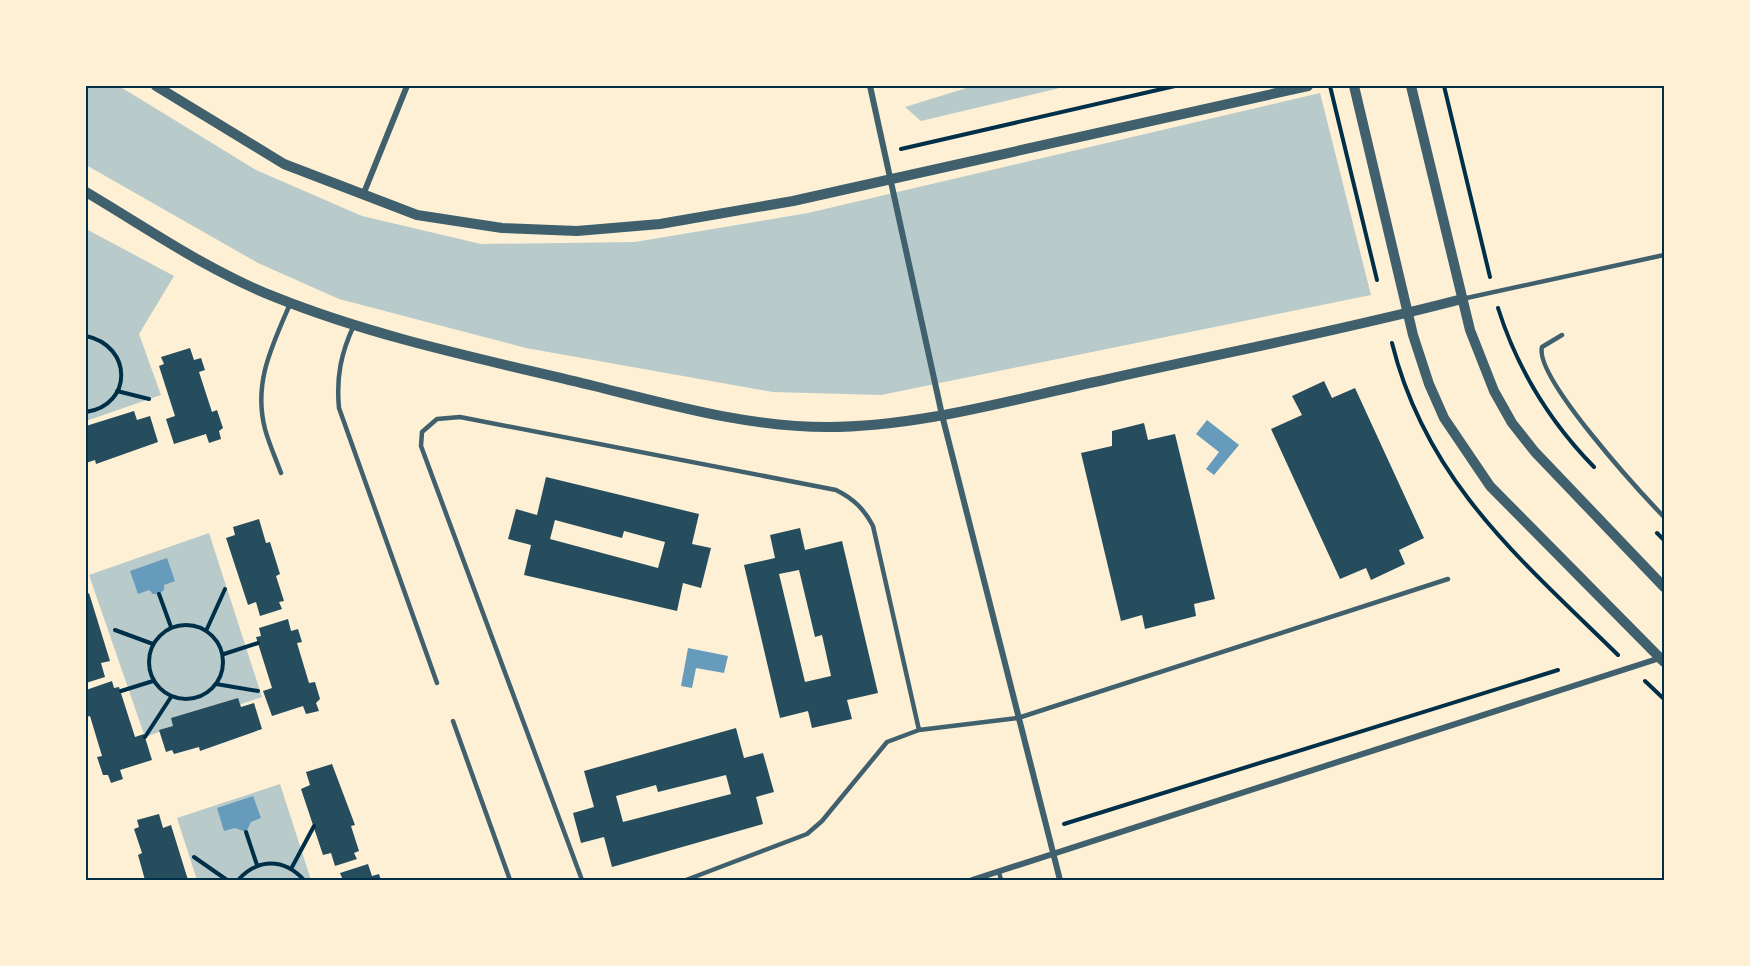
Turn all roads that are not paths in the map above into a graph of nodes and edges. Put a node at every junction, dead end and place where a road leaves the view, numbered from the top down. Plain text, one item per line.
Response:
1 (156, 86) edge
2 (407, 86) edge
3 (870, 86) edge
4 (1308, 86) edge
5 (1354, 86) edge
6 (1411, 86) edge
7 (891, 180) junction
8 (86, 192) edge
9 (363, 196) junction
10 (1665, 255) edge
11 (1462, 299) junction
12 (291, 303) junction
13 (1408, 313) junction
14 (354, 325) junction
15 (1562, 335) dead end
16 (942, 415) junction
17 (281, 473) dead end
18 (1665, 518) edge
19 (1448, 579) dead end
20 (1665, 587) edge
21 (1662, 660) edge
22 (437, 683) dead end
23 (1018, 718) junction
24 (453, 721) dead end
25 (919, 730) junction
26 (1052, 854) junction
27 (999, 872) junction
28 (510, 880) edge
29 (582, 880) edge
30 (687, 880) edge
31 (972, 880) edge
32 (1001, 880) edge
33 (1060, 880) edge

1 - 9 street
2 - 9 street
3 - 7 street
4 - 7 street
5 - 13 street
6 - 11 street
7 - 9 street
7 - 16 street
8 - 12 street
10 - 11 lane
11 - 13 street
11 - 20 street
12 - 14 street
12 - 17 lane
13 - 16 street
13 - 21 street
14 - 16 street
14 - 22 lane
15 - 18 lane
16 - 23 street
19 - 23 lane
21 - 26 street
23 - 25 lane
23 - 26 street
24 - 28 lane
25 - 29 lane
25 - 30 lane
26 - 27 street
26 - 33 street
27 - 31 street
27 - 32 lane

